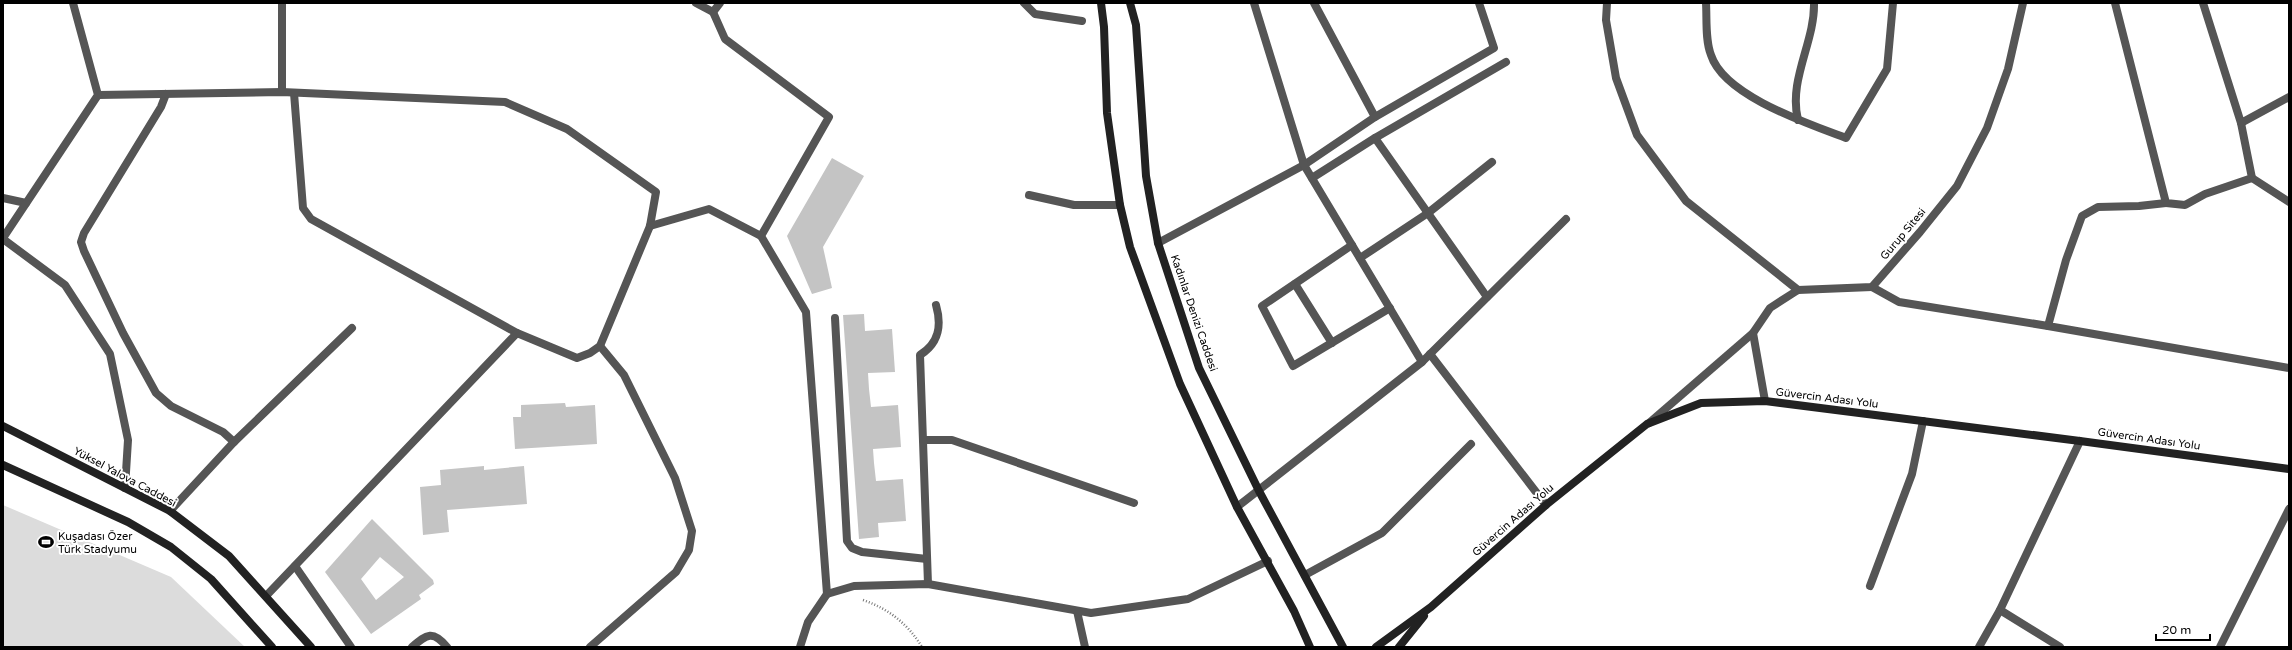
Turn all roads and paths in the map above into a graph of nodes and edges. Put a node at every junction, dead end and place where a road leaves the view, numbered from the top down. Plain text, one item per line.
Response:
1 (73, 3) edge
2 (282, 3) edge
3 (696, 3) edge
4 (720, 3) edge
5 (1024, 3) edge
6 (1101, 3) edge
7 (1130, 3) edge
8 (1254, 3) edge
9 (1314, 3) edge
10 (1479, 3) edge
11 (1607, 3) edge
12 (1706, 3) edge
13 (1814, 3) edge
14 (1893, 3) edge
15 (2023, 3) edge
16 (2115, 3) edge
17 (2203, 3) edge
18 (713, 12) junction
19 (1082, 21) dead end
20 (1506, 62) dead end
21 (282, 92) junction
22 (294, 93) junction
23 (166, 94) junction
24 (98, 95) junction
25 (2289, 97) edge
26 (1375, 117) junction
27 (1798, 120) junction
28 (2241, 123) junction
29 (1375, 138) junction
30 (1492, 162) dead end
31 (1304, 165) junction
32 (1312, 178) junction
33 (2252, 178) junction
34 (1029, 195) dead end
35 (3, 198) edge
36 (2289, 202) edge
37 (26, 203) junction
38 (2166, 203) junction
39 (1120, 204) junction
40 (1428, 213) junction
41 (1566, 219) dead end
42 (650, 226) junction
43 (761, 236) junction
44 (3, 239) edge
45 (1158, 243) junction
46 (1352, 245) junction
47 (1360, 258) junction
48 (1295, 284) junction
49 (1872, 287) junction
50 (1798, 290) junction
51 (1487, 297) junction
52 (936, 306) dead end
53 (1390, 308) junction
54 (835, 318) dead end
55 (2048, 326) junction
56 (352, 328) dead end
57 (516, 333) junction
58 (1752, 333) junction
59 (1332, 343) junction
60 (600, 346) junction
61 (1430, 354) junction
62 (1422, 362) junction
63 (2289, 368) edge
64 (1764, 401) junction
65 (1923, 421) junction
66 (1647, 424) junction
67 (3, 426) edge
68 (923, 440) junction
69 (2080, 440) junction
70 (234, 442) junction
71 (1471, 444) dead end
72 (3, 464) edge
73 (2289, 469) edge
74 (125, 488) junction
75 (1260, 491) junction
76 (1134, 503) dead end
77 (1546, 505) junction
78 (1237, 507) junction
79 (2289, 509) edge
80 (170, 511) junction
81 (927, 559) junction
82 (1268, 561) junction
83 (295, 566) junction
84 (1305, 575) junction
85 (928, 584) junction
86 (854, 586) junction
87 (1870, 586) dead end
88 (827, 594) junction
89 (266, 596) junction
90 (1431, 607) junction
91 (2000, 610) junction
92 (1077, 611) junction
93 (272, 647) edge
94 (311, 647) edge
95 (351, 647) edge
96 (412, 647) edge
97 (447, 647) edge
98 (590, 647) edge
99 (800, 647) edge
100 (922, 647) edge
101 (1085, 647) edge
102 (1310, 647) edge
103 (1343, 647) edge
104 (1376, 647) edge
105 (1399, 647) edge
106 (1979, 647) edge
107 (2060, 647) edge
108 (2220, 647) edge

1 - 24 street
2 - 21 street
3 - 18 street
4 - 18 street
5 - 19 street
6 - 39 main road
7 - 45 main road, Kadınlar Denizi Caddesi
8 - 31 street
9 - 26 street
10 - 26 street
11 - 50 street
12 - 27 street
13 - 27 street
14 - 27 street
15 - 49 street, Gurup Sitesi
16 - 38 street
17 - 28 street
18 - 43 street
20 - 29 street
21 - 22 street
21 - 23 street
22 - 42 street
22 - 57 street
23 - 24 street
23 - 70 street
24 - 37 street
25 - 28 street
26 - 31 street
28 - 33 street
29 - 32 street
29 - 40 street
30 - 40 street
31 - 32 street
31 - 45 street
32 - 46 street
33 - 36 street
33 - 38 street
34 - 39 street
35 - 37 street
37 - 44 street
38 - 55 street
39 - 78 main road
40 - 47 street
40 - 51 street
41 - 51 street
42 - 43 street
42 - 60 street
43 - 88 street
44 - 74 street
45 - 75 main road, Kadınlar Denizi Caddesi
46 - 47 street
46 - 48 street
47 - 53 street
48 - 59 street
48 - 59 street
49 - 50 street
49 - 55 street
50 - 58 street
51 - 61 street
52 - 68 street
53 - 59 street
53 - 62 street
54 - 81 street
55 - 63 street
56 - 70 street
57 - 60 street
57 - 83 street
58 - 64 street
58 - 66 street
60 - 98 street
61 - 62 street
61 - 77 street
62 - 75 street
64 - 65 main road, Güvercin Adası Yolu
64 - 66 main road, Güvercin Adası Yolu
65 - 69 main road, Güvercin Adası Yolu
65 - 87 street
66 - 77 main road, Güvercin Adası Yolu
67 - 74 main road, Yüksel Yalova Caddesi
68 - 76 street
68 - 81 street
69 - 73 main road, Güvercin Adası Yolu
69 - 91 street
70 - 80 street
71 - 84 street
72 - 93 main road
74 - 80 main road, Yüksel Yalova Caddesi
75 - 78 street
75 - 84 main road, Kadınlar Denizi Caddesi
77 - 90 main road, Güvercin Adası Yolu
78 - 82 main road
79 - 108 street
80 - 89 main road, Yüksel Yalova Caddesi
81 - 85 street
82 - 92 street
82 - 102 main road
83 - 89 street
83 - 95 street
84 - 103 main road, Kadınlar Denizi Caddesi
85 - 86 street
85 - 92 street
86 - 88 street
86 - 100 path
88 - 99 street
89 - 94 main road, Yüksel Yalova Caddesi
90 - 104 main road, Güvercin Adası Yolu
90 - 105 main road, Güvercin Adası Yolu
91 - 106 street
91 - 107 street
92 - 101 street
96 - 97 street

